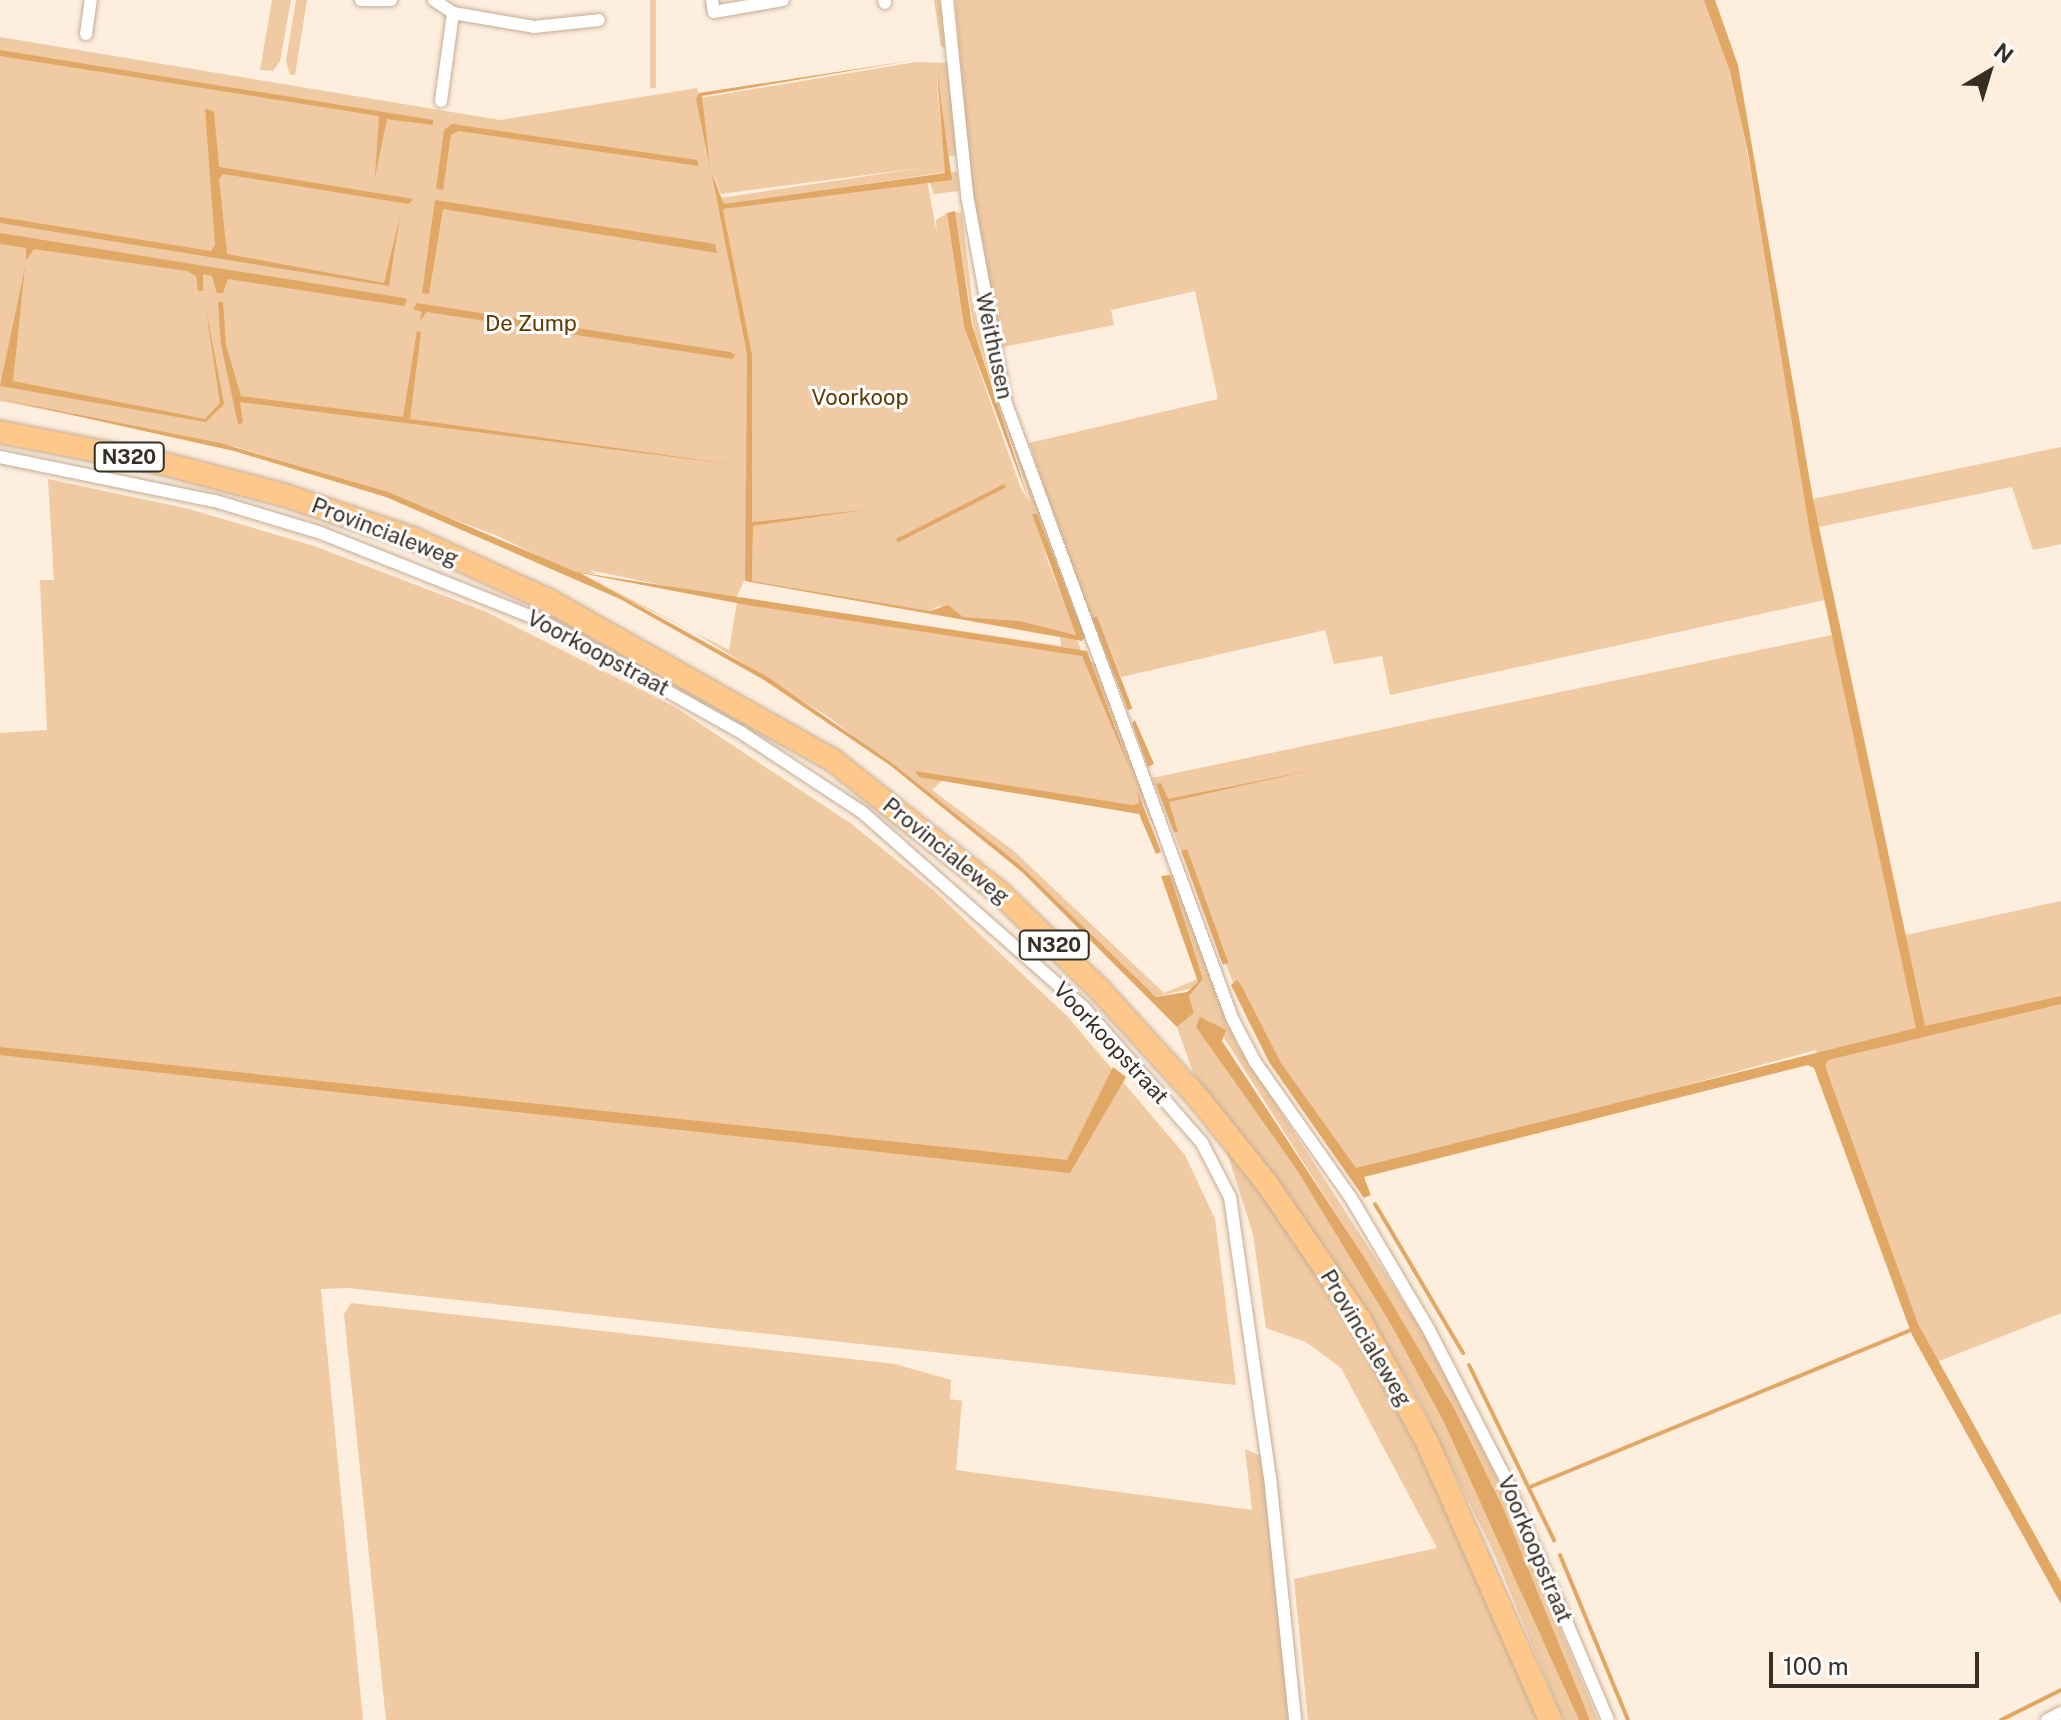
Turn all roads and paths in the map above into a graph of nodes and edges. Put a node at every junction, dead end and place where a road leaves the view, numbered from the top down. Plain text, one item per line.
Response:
1 (91, 0) edge
2 (361, 0) edge
3 (391, 0) edge
4 (434, 0) edge
5 (712, 0) edge
6 (783, 0) edge
7 (947, 0) edge
8 (453, 13) junction
9 (599, 20) dead end
10 (86, 34) dead end
11 (441, 101) dead end
12 (0, 432) edge
13 (0, 457) edge
14 (1099, 653) joint
15 (2061, 1713) edge
16 (1295, 1720) edge
17 (1550, 1720) edge
18 (1608, 1720) edge
19 (2047, 1720) edge

1 - 10 street
2 - 3 street
4 - 8 street
5 - 6 street
7 - 14 street, Weithusen
8 - 9 street
8 - 11 street
12 - 17 highway, Provincialeweg / N320
13 - 16 street, Voorkoopstraat
14 - 18 street, Voorkoopstraat
15 - 19 street

